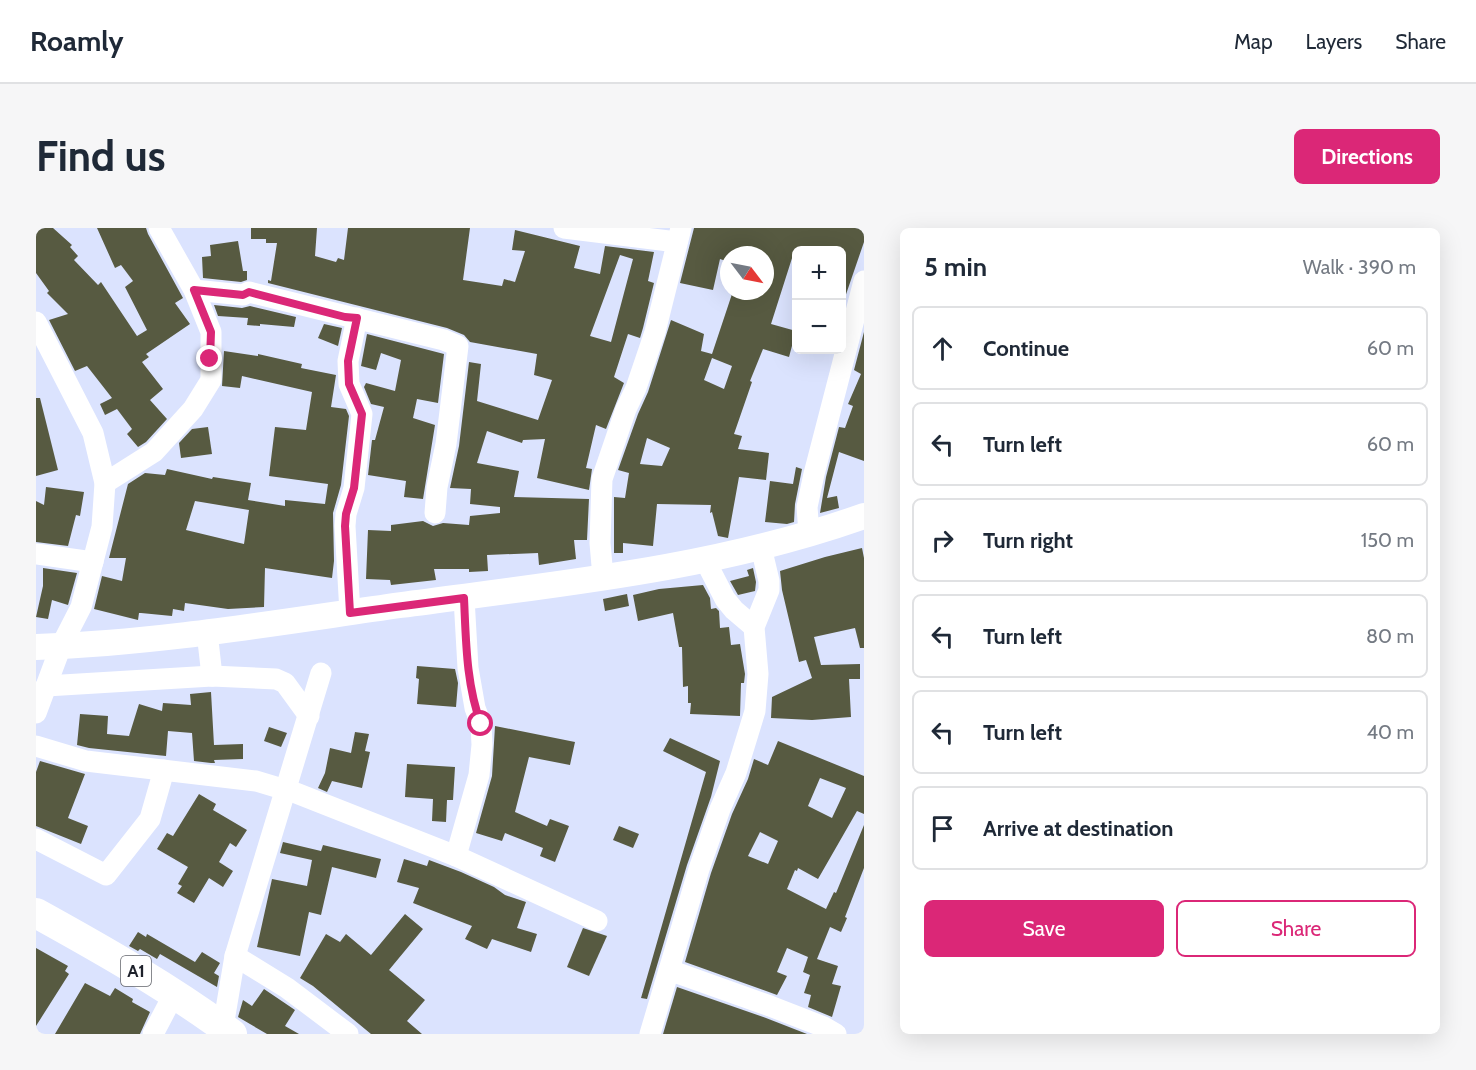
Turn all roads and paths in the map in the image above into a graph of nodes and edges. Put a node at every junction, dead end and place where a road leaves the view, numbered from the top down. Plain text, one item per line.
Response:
1 (159, 228) edge
2 (564, 228) edge
3 (679, 235) edge
4 (864, 280) edge
5 (194, 290) junction
6 (357, 318) junction
7 (36, 322) edge
8 (105, 483) junction
9 (435, 513) dead end
10 (864, 516) edge
11 (809, 533) junction
12 (761, 547) junction
13 (36, 554) edge
14 (705, 560) junction
15 (93, 562) junction
16 (603, 577) junction
17 (464, 598) junction
18 (350, 613) junction
19 (754, 627) junction
20 (207, 632) junction
21 (61, 646) junction
22 (36, 647) edge
23 (321, 673) dead end
24 (212, 676) junction
25 (46, 686) junction
26 (36, 713) edge
27 (309, 717) junction
28 (36, 746) edge
29 (164, 770) junction
30 (286, 790) junction
31 (36, 839) edge
32 (456, 856) junction
33 (36, 914) edge
34 (597, 921) dead end
35 (235, 956) junction
36 (669, 970) junction
37 (174, 993) junction
38 (228, 1030) edge
39 (153, 1034) edge
40 (348, 1034) edge
41 (650, 1034) edge
42 (836, 1034) edge

1 - 5 street
2 - 3 street
3 - 16 street
4 - 11 street
5 - 6 street
5 - 8 street
6 - 9 street
6 - 18 street
7 - 8 street
8 - 15 street
10 - 11 main road
11 - 12 main road
12 - 14 main road
12 - 19 street
13 - 15 street
14 - 16 main road
14 - 19 street
15 - 21 street
16 - 17 main road
17 - 18 main road
17 - 32 street
18 - 20 main road
19 - 36 street
20 - 21 main road
20 - 24 street
21 - 22 main road
21 - 25 street
23 - 27 street
24 - 25 street
24 - 27 street
25 - 26 street
27 - 30 street
28 - 29 street
29 - 30 street
29 - 31 street
30 - 32 street
30 - 35 street
32 - 34 street
33 - 37 highway, A1
35 - 38 street
35 - 40 street
36 - 41 street
36 - 42 street
37 - 38 highway, A1
37 - 39 street

